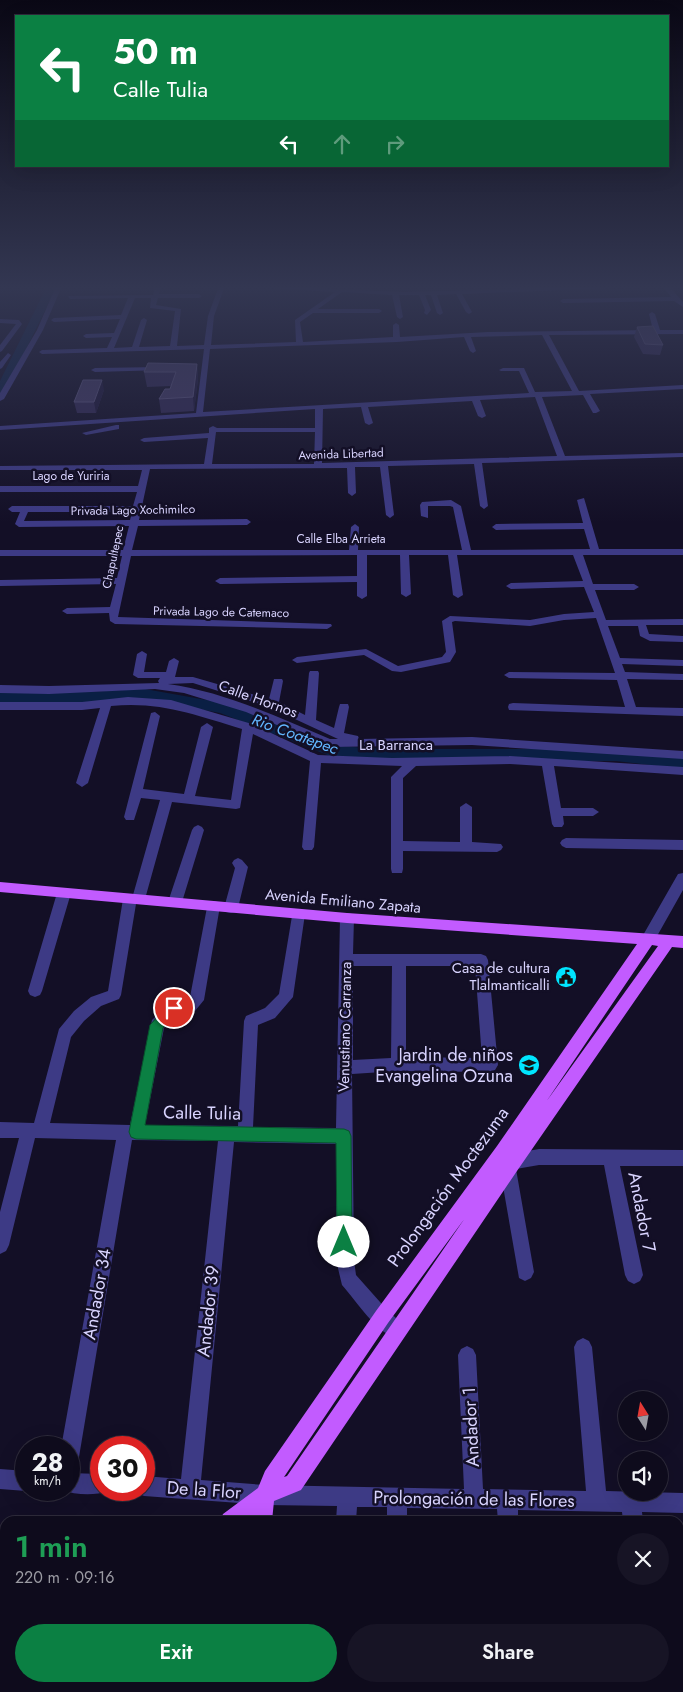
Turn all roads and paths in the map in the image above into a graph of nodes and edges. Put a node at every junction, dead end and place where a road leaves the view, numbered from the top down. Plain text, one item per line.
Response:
1 (20, 365) edge
2 (206, 365) edge
3 (564, 365) edge
4 (172, 369) edge
5 (192, 369) edge
6 (206, 369) junction
7 (94, 370) dead end
8 (504, 370) dead end
9 (683, 386) edge
10 (580, 391) junction
11 (535, 394) junction
12 (475, 398) junction
13 (0, 399) edge
14 (364, 404) junction
15 (319, 407) junction
16 (596, 411) dead end
17 (215, 414) junction
18 (199, 416) junction
19 (482, 416) dead end
20 (133, 420) junction
21 (369, 423) dead end
22 (0, 428) edge
23 (318, 430) junction
24 (86, 433) dead end
25 (212, 433) junction
26 (144, 440) dead end
27 (683, 455) edge
28 (562, 458) junction
29 (478, 461) junction
30 (384, 464) junction
31 (351, 465) junction
32 (318, 466) junction
33 (208, 467) junction
34 (0, 468) edge
35 (146, 468) junction
36 (0, 489) edge
37 (141, 489) junction
38 (352, 493) dead end
39 (581, 500) dead end
40 (484, 506) dead end
41 (12, 509) dead end
42 (24, 509) junction
43 (137, 509) junction
44 (390, 515) dead end
45 (425, 516) dead end
46 (133, 522) junction
47 (247, 522) dead end
48 (588, 526) junction
49 (355, 527) dead end
50 (496, 527) dead end
51 (357, 551) junction
52 (127, 552) junction
53 (404, 552) junction
54 (452, 552) junction
55 (467, 552) junction
56 (577, 552) junction
57 (595, 552) junction
58 (683, 552) edge
59 (0, 553) edge
60 (362, 579) junction
61 (121, 581) junction
62 (220, 581) dead end
63 (0, 583) edge
64 (511, 586) dead end
65 (588, 586) junction
66 (634, 586) dead end
67 (406, 594) dead end
68 (458, 595) dead end
69 (362, 596) dead end
70 (115, 610) junction
71 (67, 611) dead end
72 (601, 619) junction
73 (115, 621) joint
74 (683, 622) edge
75 (327, 626) dead end
76 (642, 627) dead end
77 (683, 638) edge
78 (142, 654) dead end
79 (174, 660) dead end
80 (297, 660) dead end
81 (616, 662) junction
82 (683, 663) edge
83 (314, 673) dead end
84 (171, 675) junction
85 (509, 676) dead end
86 (621, 676) junction
87 (683, 677) edge
88 (193, 680) junction
89 (278, 681) dead end
90 (128, 686) junction
91 (0, 688) edge
92 (106, 704) junction
93 (273, 704) junction
94 (0, 706) edge
95 (344, 707) dead end
96 (514, 707) dead end
97 (631, 709) junction
98 (683, 712) edge
99 (155, 716) dead end
100 (310, 722) junction
101 (207, 727) dead end
102 (248, 727) junction
103 (338, 735) junction
104 (372, 743) junction
105 (683, 755) edge
106 (316, 759) junction
107 (413, 762) junction
108 (548, 762) junction
109 (683, 772) edge
110 (82, 783) dead end
111 (137, 794) junction
112 (167, 797) junction
113 (188, 800) junction
114 (466, 807) dead end
115 (556, 812) junction
116 (593, 812) dead end
117 (130, 817) dead end
118 (558, 824) dead end
119 (198, 830) dead end
120 (566, 843) dead end
121 (683, 845) edge
122 (397, 846) junction
123 (308, 847) dead end
124 (466, 847) junction
125 (496, 847) dead end
126 (238, 863) dead end
127 (396, 869) dead end
128 (683, 878) edge
129 (0, 887) edge
130 (64, 894) junction
131 (134, 899) junction
132 (175, 902) junction
133 (213, 906) junction
134 (230, 908) junction
135 (298, 914) junction
136 (347, 918) junction
137 (647, 941) junction
138 (675, 942) edge
139 (346, 960) junction
140 (399, 960) junction
141 (35, 991) dead end
142 (398, 1064) junction
143 (345, 1067) junction
144 (0, 1130) edge
145 (34, 1130) junction
146 (131, 1132) junction
147 (227, 1134) junction
148 (245, 1134) junction
149 (344, 1136) junction
150 (610, 1157) junction
151 (683, 1158) edge
152 (508, 1161) junction
153 (0, 1245) edge
154 (525, 1272) dead end
155 (634, 1275) dead end
156 (382, 1317) junction
157 (398, 1331) junction
158 (583, 1347) dead end
159 (467, 1355) dead end
160 (73, 1436) edge
161 (0, 1479) edge
162 (15, 1480) edge
163 (155, 1486) edge
164 (190, 1488) junction
165 (265, 1495) junction
166 (347, 1497) junction
167 (397, 1498) junction
168 (474, 1499) junction
169 (507, 1499) junction
170 (596, 1501) junction
171 (683, 1503) edge
172 (632, 1511) edge
173 (237, 1516) edge
174 (263, 1516) edge
175 (346, 1516) edge
176 (397, 1516) edge
177 (508, 1516) edge

1 - 13 street
2 - 6 street
3 - 10 street
4 - 7 street
5 - 6 street
6 - 18 street
8 - 11 street
9 - 10 street
10 - 11 street
10 - 16 street
11 - 12 street
11 - 28 street
12 - 14 street
12 - 19 street
14 - 15 street
14 - 21 street
15 - 17 street
15 - 23 street
17 - 18 street
17 - 25 street
18 - 20 street
20 - 22 street
20 - 24 street
23 - 25 street
23 - 32 street
25 - 26 street
25 - 33 street
27 - 28 street, Avenida Libertad
28 - 29 street, Avenida Libertad
29 - 30 street, Avenida Libertad
29 - 40 street
30 - 31 street, Avenida Libertad
30 - 44 street
31 - 32 street, Avenida Libertad
31 - 38 street
32 - 33 street, Avenida Libertad
33 - 35 street, Avenida Libertad
34 - 35 street, Avenida Libertad
35 - 37 street, Chapultepec
36 - 37 street, Lago de Yuriria
37 - 43 street, Chapultepec
39 - 48 street
41 - 42 street
42 - 43 street
42 - 46 street, Privada Lago Xochimilco
43 - 46 street, Chapultepec
45 - 55 street
46 - 47 street, Privada Lago Xochimilco
46 - 52 street, Chapultepec
48 - 50 street
48 - 57 street
49 - 51 street
51 - 52 street, Calle Elba Arrieta
51 - 53 street, Calle Elba Arrieta
51 - 60 street
52 - 59 street, Calle Elba Arrieta
52 - 61 street, Chapultepec
53 - 54 street, Calle Elba Arrieta
53 - 67 street
54 - 55 street, Calle Elba Arrieta
54 - 68 street
55 - 56 street, Calle Elba Arrieta
56 - 57 street, Calle Elba Arrieta
56 - 65 street
57 - 58 street, Calle Elba Arrieta
60 - 62 street
60 - 69 street
61 - 63 street
61 - 70 street, Chapultepec
64 - 65 street
65 - 66 street
65 - 72 street
70 - 71 street
70 - 73 street, Chapultepec
72 - 74 street
72 - 80 street
72 - 81 street
73 - 75 street, Privada Lago de Catemaco
76 - 77 street
78 - 84 street
79 - 84 street
81 - 82 street
81 - 86 street
83 - 100 street
84 - 88 street
85 - 86 street
86 - 87 street
86 - 97 street
88 - 90 street
88 - 93 street
89 - 93 street
90 - 91 street, Calle Hornos
90 - 104 street, Calle Hornos
92 - 94 street, La Barranca
92 - 102 street, La Barranca
92 - 110 street
93 - 100 street
95 - 103 street
96 - 97 street
97 - 98 street
99 - 111 street
100 - 103 street
101 - 113 street
102 - 106 street, La Barranca
102 - 113 street
103 - 104 street
104 - 105 street, Calle Hornos
106 - 107 street, La Barranca
106 - 123 street
107 - 108 street, La Barranca
107 - 122 street
108 - 109 street, La Barranca
108 - 115 street
111 - 112 street
111 - 117 street
112 - 113 street
112 - 131 street
114 - 124 street
115 - 116 street
115 - 118 street
119 - 132 street
120 - 121 street
122 - 124 street
122 - 127 street
124 - 125 street
126 - 134 street
128 - 137 street, Prolongación Moctezuma
129 - 130 main road, Avenida Emiliano Zapata
130 - 131 main road, Avenida Emiliano Zapata
130 - 141 street
131 - 132 main road, Avenida Emiliano Zapata
131 - 145 street
132 - 133 main road, Avenida Emiliano Zapata
133 - 134 main road, Avenida Emiliano Zapata
133 - 146 street, Andador 34
134 - 135 main road, Avenida Emiliano Zapata
135 - 136 main road, Avenida Emiliano Zapata
135 - 148 street
136 - 137 main road, Avenida Emiliano Zapata
136 - 139 street, Venustiano Carranza
137 - 138 main road, Avenida Emiliano Zapata
137 - 152 main road, Prolongación Moctezuma
138 - 152 main road, Prolongación Moctezuma
139 - 140 street
139 - 143 street, Venustiano Carranza
140 - 142 street
140 - 142 street
142 - 143 street
143 - 149 street, Venustiano Carranza
144 - 145 street, Calle Tulia
145 - 146 street, Calle Tulia
145 - 153 street
146 - 147 street, Calle Tulia
146 - 160 street, Andador 34
147 - 148 street, Calle Tulia
147 - 164 street, Andador 39
148 - 149 street, Calle Tulia
149 - 156 street, Venustiano Carranza
150 - 151 street
150 - 152 street
150 - 155 street, Andador 7
152 - 154 street
152 - 156 main road, Prolongación Moctezuma
152 - 157 main road, Prolongación Moctezuma
156 - 157 street, Venustiano Carranza
156 - 165 main road, Prolongación Moctezuma
157 - 165 main road, Prolongación Moctezuma
158 - 170 street
159 - 168 street, Andador 1
161 - 162 street
163 - 164 street, De la Flor
164 - 165 street, De la Flor
165 - 166 street, Prolongación de las Flores
165 - 173 main road
165 - 174 main road, Prolongación Moctezuma
166 - 167 street, Prolongación de las Flores
166 - 175 street
167 - 168 street, Prolongación de las Flores
167 - 176 street
168 - 169 street, Prolongación de las Flores
169 - 170 street, Prolongación de las Flores
169 - 177 street
170 - 172 street, Prolongación de las Flores
171 - 172 street, Prolongación de las Flores

